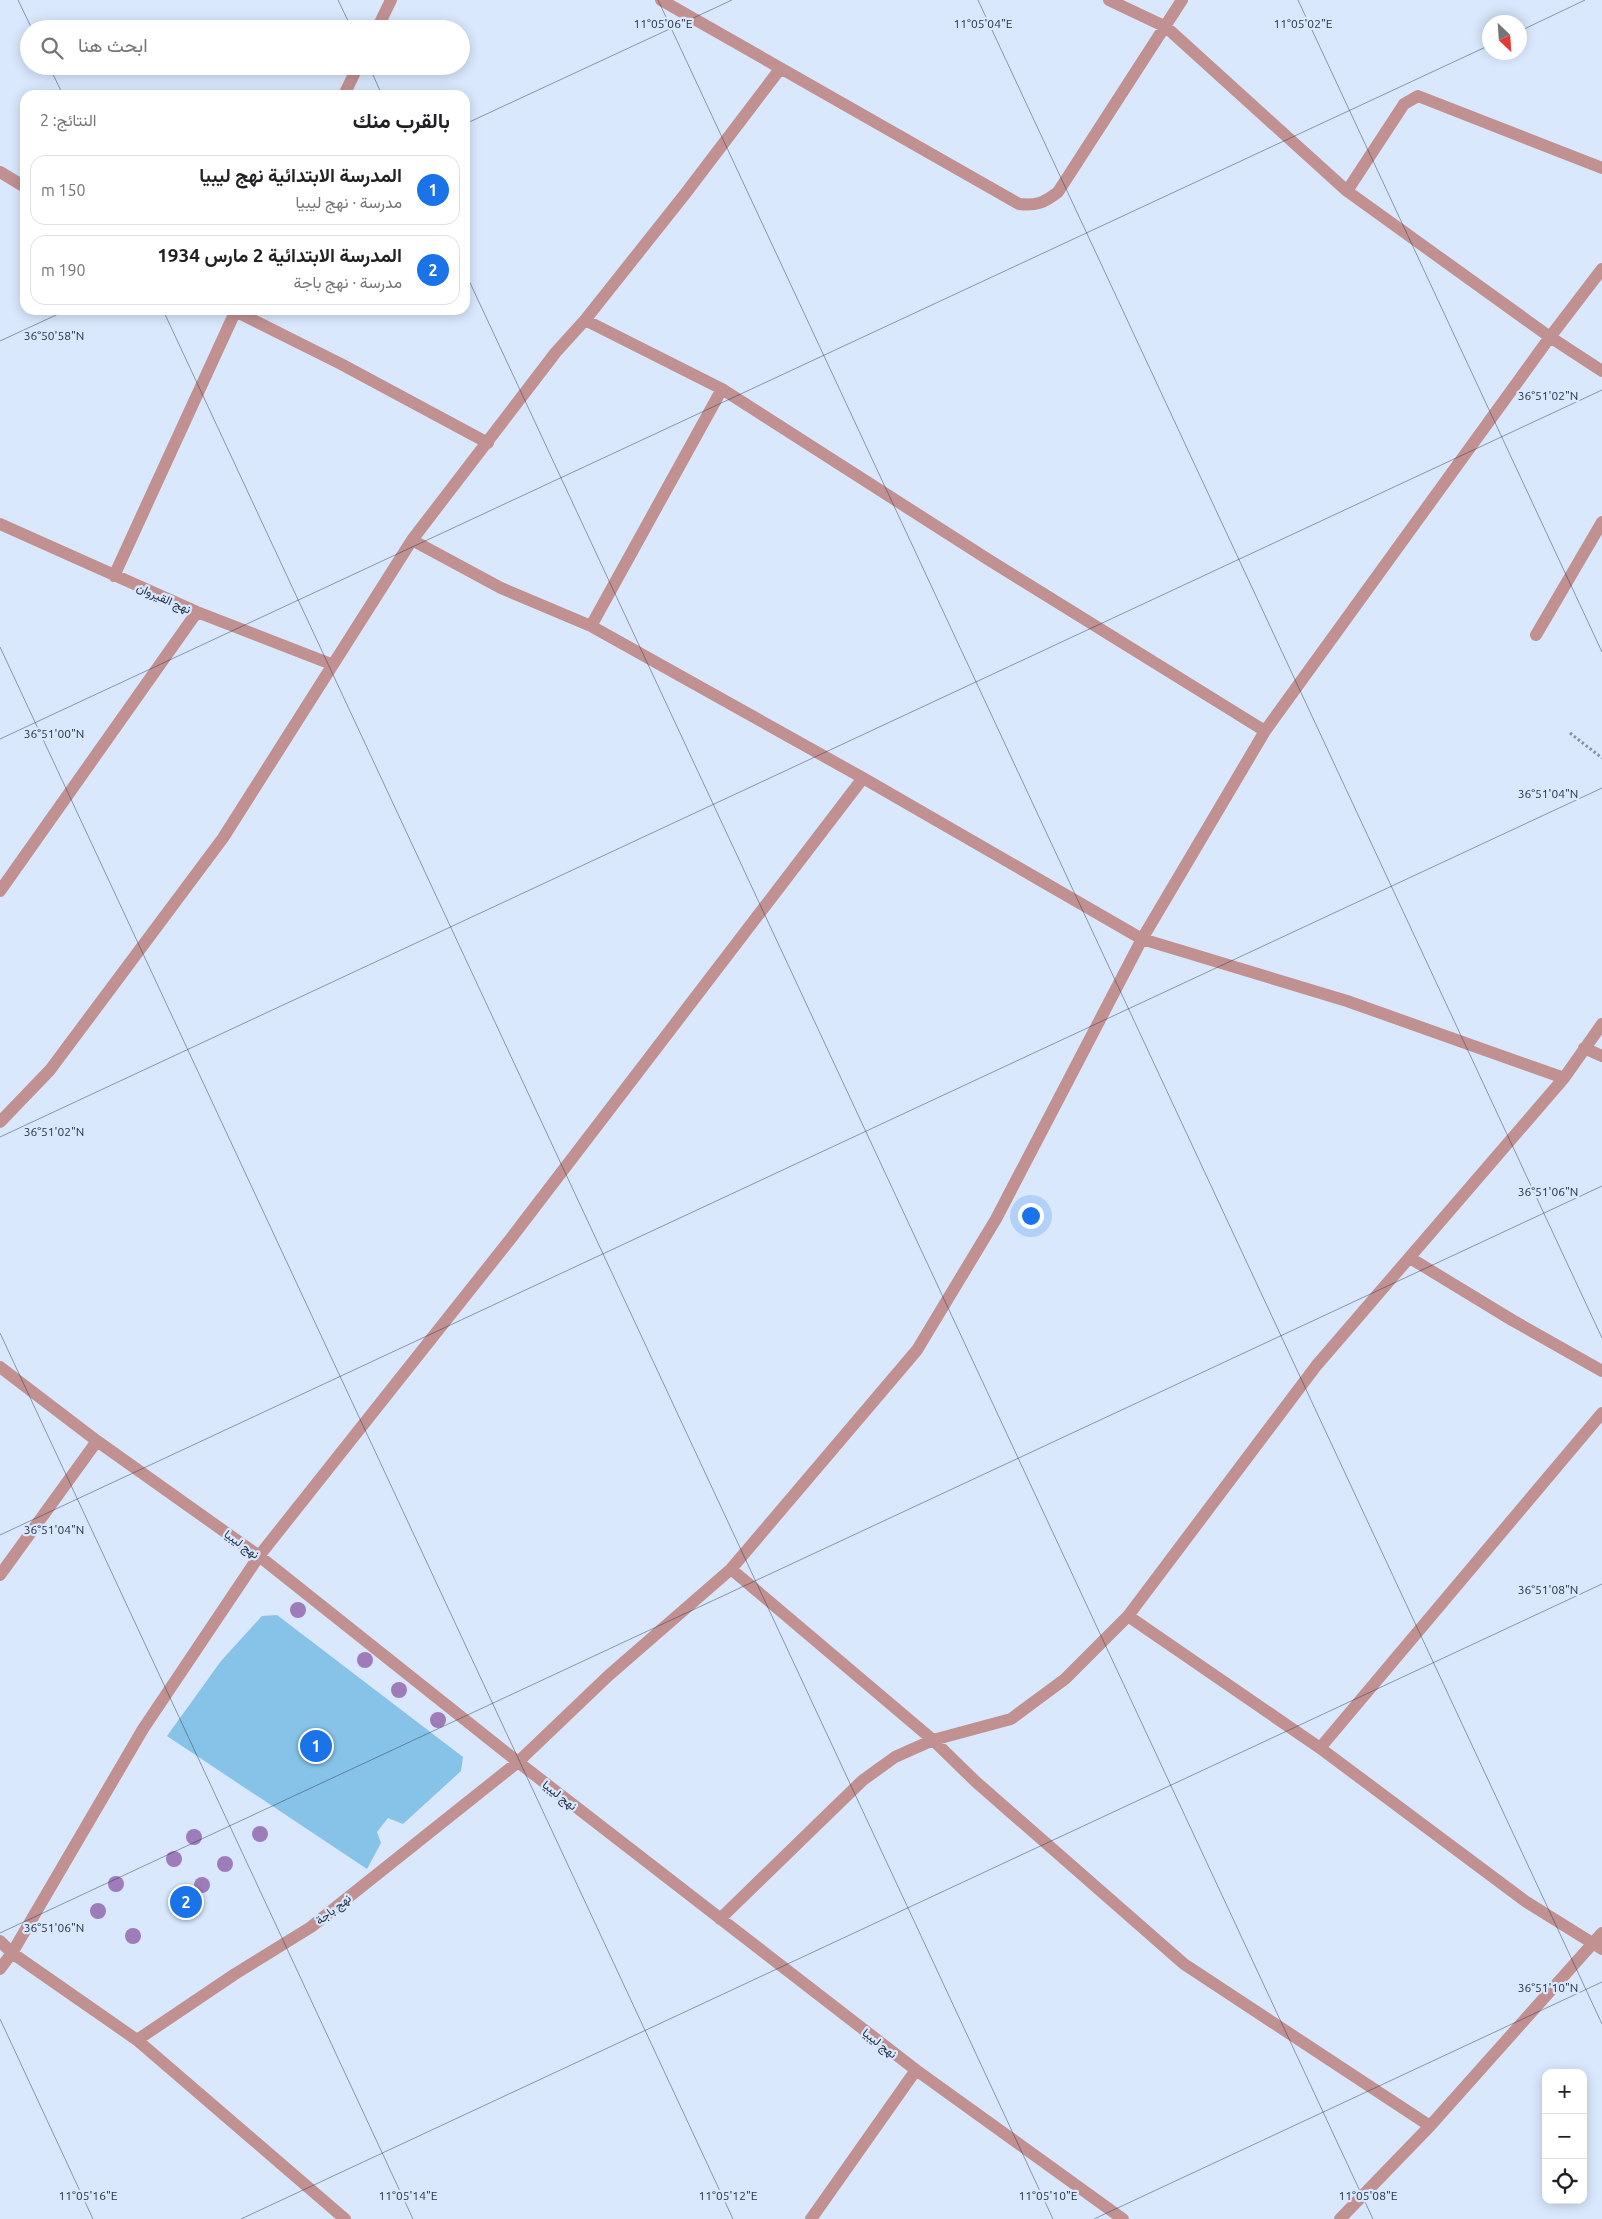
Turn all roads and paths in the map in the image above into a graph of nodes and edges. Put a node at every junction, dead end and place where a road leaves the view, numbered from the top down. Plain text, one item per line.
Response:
1 (391, 0) edge
2 (662, 0) edge
3 (1109, 0) edge
4 (1182, 0) edge
5 (381, 20) edge
6 (1166, 26) junction
7 (780, 69) junction
8 (354, 75) edge
9 (346, 90) edge
10 (1602, 168) edge
11 (0, 172) edge
12 (20, 183) edge
13 (1347, 191) junction
14 (1602, 269) edge
15 (232, 315) edge
16 (244, 315) edge
17 (585, 320) junction
18 (1550, 337) junction
19 (1602, 372) edge
20 (722, 389) junction
21 (488, 443) junction
22 (1602, 522) edge
23 (0, 524) edge
24 (412, 540) junction
25 (114, 576) junction
26 (196, 612) junction
27 (591, 626) junction
28 (1536, 635) dead end
29 (332, 664) junction
30 (1265, 731) junction
31 (1570, 734) dead end
32 (1602, 758) edge
33 (863, 778) junction
34 (0, 891) edge
35 (1142, 940) junction
36 (1602, 1024) edge
37 (1584, 1048) junction
38 (1602, 1056) edge
39 (1564, 1078) junction
40 (0, 1122) edge
41 (1410, 1258) junction
42 (0, 1367) edge
43 (1602, 1371) edge
44 (1602, 1413) edge
45 (97, 1441) junction
46 (259, 1556) junction
47 (730, 1569) junction
48 (0, 1575) edge
49 (1128, 1616) junction
50 (933, 1740) junction
51 (1320, 1748) junction
52 (518, 1762) junction
53 (720, 1919) junction
54 (0, 1941) edge
55 (1599, 1942) edge
56 (12, 1953) junction
57 (0, 1969) edge
58 (137, 2040) junction
59 (916, 2070) junction
60 (1430, 2126) junction
61 (345, 2219) edge
62 (811, 2219) edge
63 (1123, 2219) edge
64 (1340, 2219) edge

1 - 5 street
2 - 7 street
3 - 6 street
4 - 6 street
6 - 7 street
6 - 13 street
7 - 17 street
8 - 9 street
10 - 13 street
11 - 12 street
13 - 18 street
14 - 18 street, نهج باجة
15 - 25 street
16 - 21 street
17 - 20 street
17 - 21 street
18 - 19 street
18 - 30 street, نهج باجة
20 - 27 street
20 - 30 street
21 - 24 street
22 - 28 street
23 - 25 street, نهج القيروان
24 - 27 street
24 - 29 street
25 - 26 street, نهج القيروان
26 - 29 street, نهج القيروان
26 - 34 street
27 - 33 street
29 - 40 street
30 - 35 street, نهج باجة
31 - 32 path
33 - 35 street
33 - 46 street
35 - 39 street
35 - 47 street, نهج باجة
36 - 37 street
37 - 38 street
37 - 39 street
39 - 41 street
41 - 43 street
41 - 49 street
42 - 45 street, نهج ليبيا
44 - 51 street
45 - 46 street, نهج ليبيا
45 - 48 street
46 - 52 street, نهج ليبيا
46 - 56 street
47 - 50 street
47 - 52 street, نهج باجة
49 - 50 street
49 - 51 street
50 - 53 street
50 - 60 street
51 - 55 street
52 - 53 street, نهج ليبيا
52 - 58 street, نهج باجة
53 - 59 street, نهج ليبيا
54 - 56 street
55 - 60 street
56 - 57 street
56 - 58 street
58 - 61 street
59 - 62 street
59 - 63 street, نهج ليبيا
60 - 64 street

